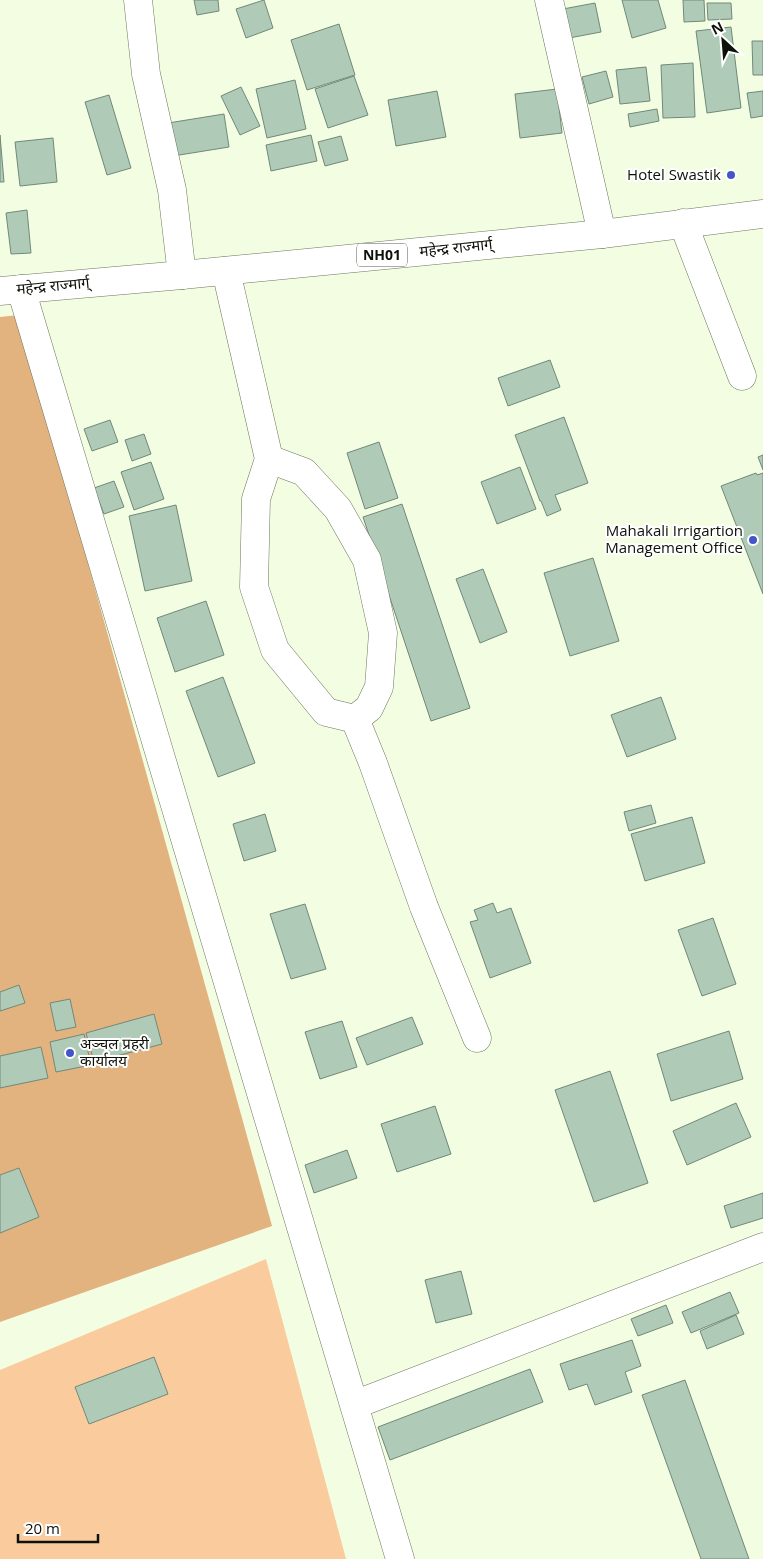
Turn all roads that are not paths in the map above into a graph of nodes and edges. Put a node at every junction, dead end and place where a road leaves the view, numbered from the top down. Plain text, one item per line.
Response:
1 (138, 0) edge
2 (549, 0) edge
3 (763, 214) edge
4 (683, 224) junction
5 (602, 234) junction
6 (226, 270) junction
7 (182, 275) junction
8 (10, 290) edge
9 (742, 376) dead end
10 (269, 459) junction
11 (355, 719) junction
12 (476, 1038) dead end
13 (763, 1247) edge
14 (354, 1405) junction
15 (400, 1559) edge

1 - 7 main road
2 - 5 main road
3 - 4 main road, महेन्द्र राज्मार्ग् / NH01
4 - 5 main road, महेन्द्र राज्मार्ग् / NH01
4 - 9 main road
5 - 6 main road, महेन्द्र राज्मार्ग् / NH01
6 - 7 main road, महेन्द्र राज्मार्ग् / NH01
6 - 10 main road
7 - 8 main road, महेन्द्र राज्मार्ग् / NH01
8 - 14 main road
10 - 11 main road
10 - 11 main road
11 - 12 main road
13 - 14 main road
14 - 15 main road

